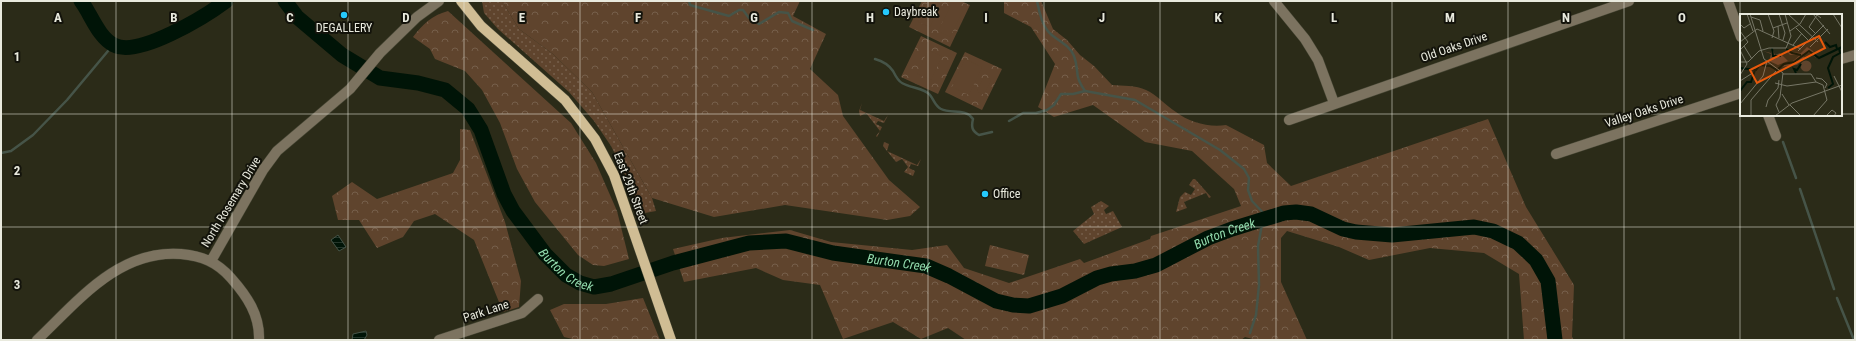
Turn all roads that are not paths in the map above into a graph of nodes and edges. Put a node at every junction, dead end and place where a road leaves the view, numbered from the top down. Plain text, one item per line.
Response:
1 (439, 1) edge
2 (461, 1) edge
3 (1629, 1) edge
4 (1728, 1) edge
5 (1279, 3) edge
6 (1604, 5) edge
7 (1740, 34) edge
8 (1855, 55) edge
9 (1842, 59) edge
10 (1740, 93) edge
11 (1334, 103) junction
12 (1768, 116) edge
13 (1289, 120) dead end
14 (1776, 136) dead end
15 (1556, 154) dead end
16 (211, 261) junction
17 (538, 299) dead end
18 (37, 340) edge
19 (259, 340) edge
20 (439, 340) edge
21 (671, 340) edge

1 - 16 street, North Rosemary Drive
2 - 21 main road, East 29th Street
3 - 6 street, Old Oaks Drive
4 - 7 street
5 - 11 street
6 - 11 street, Old Oaks Drive
8 - 9 street
10 - 15 street, Valley Oaks Drive
11 - 13 street, Old Oaks Drive
12 - 14 street
16 - 18 street, North Rosemary Drive
16 - 19 street
17 - 20 street, Park Lane

